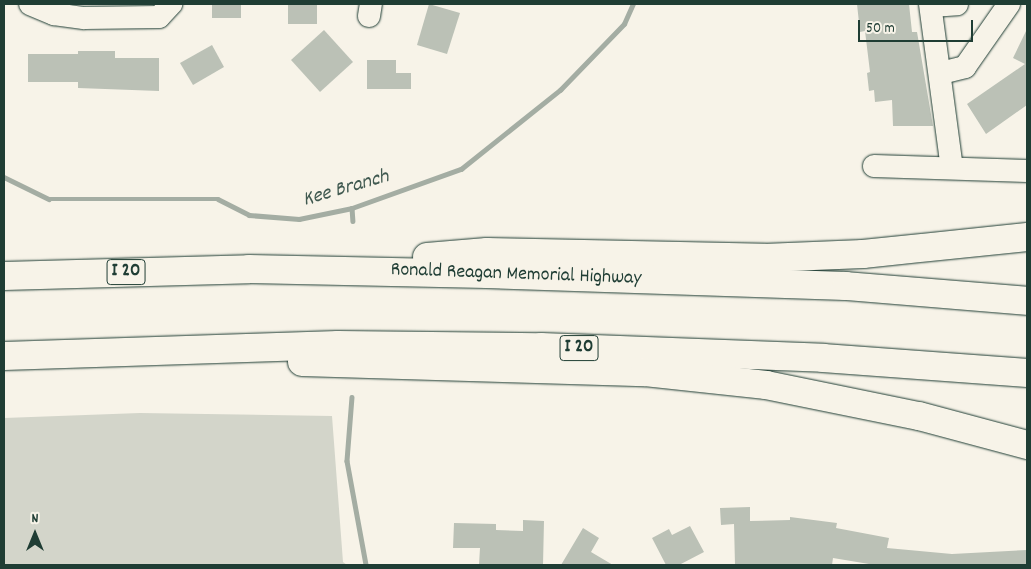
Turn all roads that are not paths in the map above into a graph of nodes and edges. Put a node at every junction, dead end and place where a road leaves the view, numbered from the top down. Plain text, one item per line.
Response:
1 (30, 4) edge
2 (171, 4) edge
3 (958, 4) edge
4 (1009, 4) edge
5 (930, 5) edge
6 (941, 73) junction
7 (874, 166) dead end
8 (952, 168) junction
9 (1027, 171) edge
10 (1027, 237) edge
11 (249, 269) junction
12 (4, 276) edge
13 (1027, 301) edge
14 (131, 352) junction
15 (59, 354) junction
16 (4, 356) edge
17 (4, 361) edge
18 (1027, 373) edge
19 (1027, 445) edge

1 - 2 street
3 - 5 street
4 - 6 street
5 - 6 street
6 - 8 street
7 - 8 street
8 - 9 street
10 - 11 highway
11 - 12 highway, Ronald Reagan Memorial Highway / I 20
11 - 13 highway, Ronald Reagan Memorial Highway / I 20
14 - 15 highway, I 20
14 - 18 highway, I 20
14 - 19 highway
15 - 16 highway, I 20
15 - 17 highway

